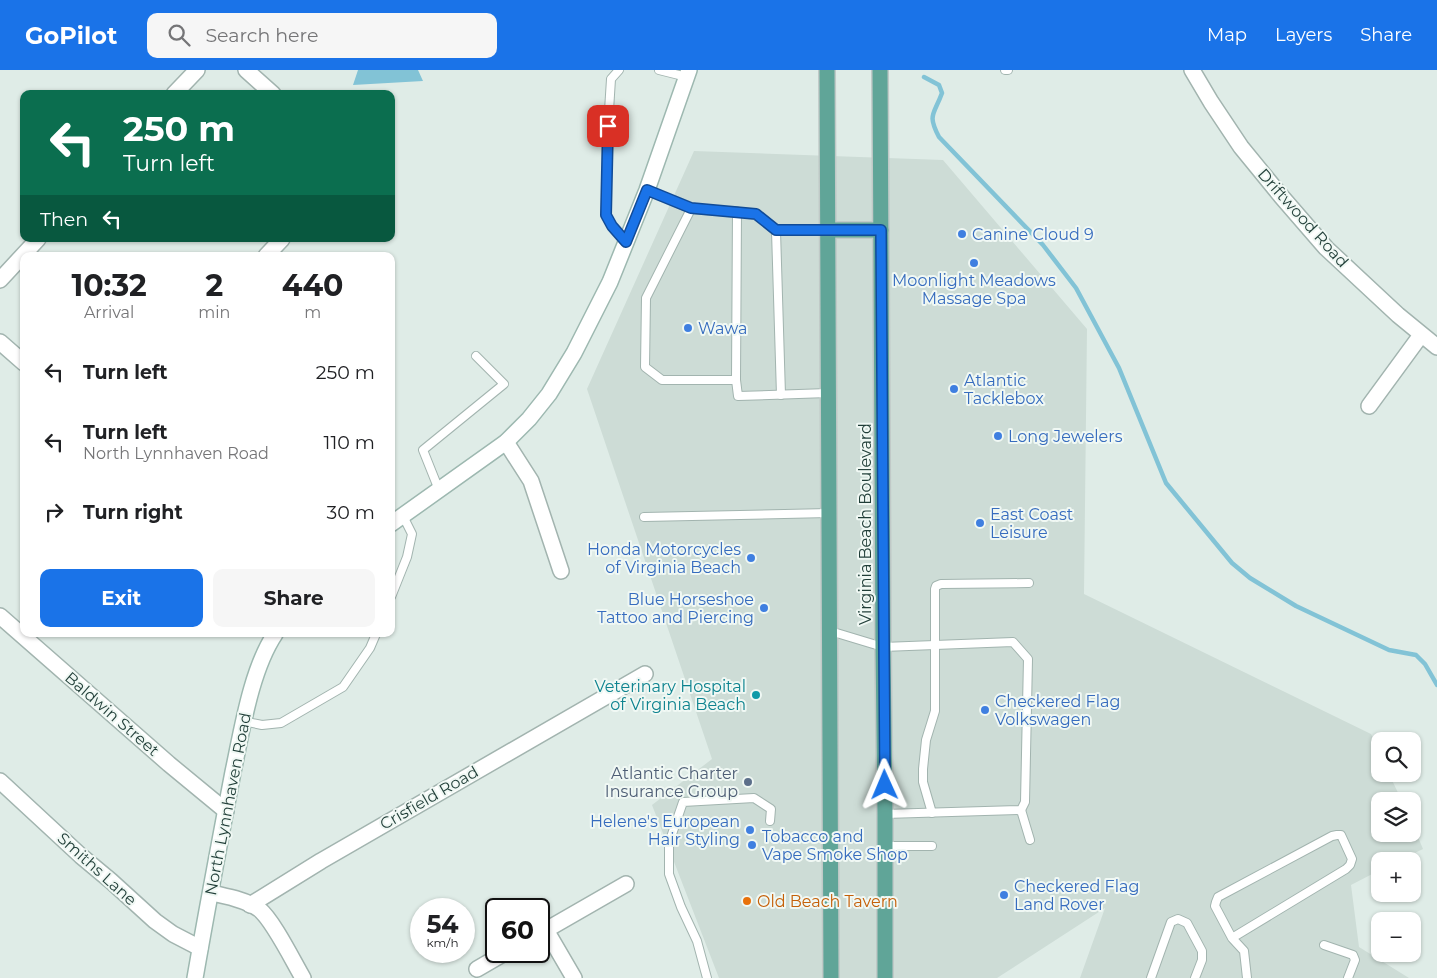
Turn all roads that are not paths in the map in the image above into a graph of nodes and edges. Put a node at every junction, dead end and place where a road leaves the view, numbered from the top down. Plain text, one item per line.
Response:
1 (197, 70) edge
2 (246, 70) edge
3 (619, 70) edge
4 (659, 70) edge
5 (827, 70) edge
6 (880, 70) edge
7 (1192, 70) edge
8 (688, 74) edge
9 (178, 90) edge
10 (268, 90) edge
11 (647, 190) junction
12 (691, 208) junction
13 (737, 212) junction
14 (776, 230) junction
15 (827, 230) junction
16 (881, 230) junction
17 (35, 242) edge
18 (279, 242) edge
19 (626, 242) junction
20 (26, 252) edge
21 (270, 252) edge
22 (20, 258) edge
23 (0, 280) edge
24 (1421, 335) junction
25 (0, 342) edge
26 (1437, 347) edge
27 (476, 356) dead end
28 (20, 360) edge
29 (736, 380) junction
30 (828, 393) junction
31 (781, 395) junction
32 (1369, 406) dead end
33 (506, 442) junction
34 (439, 490) junction
35 (829, 513) junction
36 (644, 517) dead end
37 (397, 520) edge
38 (561, 571) dead end
39 (1029, 583) dead end
40 (395, 587) edge
41 (0, 616) edge
42 (830, 630) junction
43 (20, 634) edge
44 (24, 637) edge
45 (272, 637) edge
46 (375, 637) edge
47 (934, 645) junction
48 (883, 646) junction
49 (644, 674) dead end
50 (244, 721) junction
51 (0, 780) edge
52 (1021, 810) junction
53 (226, 811) junction
54 (932, 813) junction
55 (885, 814) junction
56 (770, 821) dead end
57 (1030, 840) dead end
58 (885, 846) junction
59 (932, 846) dead end
60 (626, 884) dead end
61 (211, 893) junction
62 (250, 905) junction
63 (550, 927) edge
64 (1232, 938) junction
65 (550, 944) edge
66 (1324, 945) dead end
67 (200, 948) junction
68 (486, 963) edge
69 (477, 968) dead end
70 (195, 978) edge
71 (303, 978) edge
72 (574, 978) edge
73 (707, 978) edge
74 (832, 978) edge
75 (885, 978) edge
76 (1151, 978) edge
77 (1195, 978) edge
78 (1247, 978) edge
79 (1348, 978) edge

1 - 9 street
2 - 10 street
3 - 19 lane
4 - 8 lane
5 - 15 main road
6 - 16 main road, Virginia Beach Boulevard
7 - 24 street, Driftwood Road
8 - 11 street
11 - 12 lane
11 - 19 street
12 - 13 lane
12 - 29 lane
13 - 14 lane
13 - 29 lane
14 - 15 lane
14 - 31 lane
15 - 16 main road
15 - 30 main road
16 - 48 main road, Virginia Beach Boulevard
17 - 20 street
18 - 21 street
19 - 33 street
22 - 23 street
24 - 26 street, Driftwood Road
24 - 32 street
25 - 28 street
27 - 34 lane
29 - 31 lane
30 - 31 lane
30 - 35 main road
33 - 34 street
33 - 38 street
34 - 37 street
35 - 36 lane
35 - 42 main road
37 - 40 lane
39 - 47 lane
41 - 43 street, Baldwin Street
42 - 48 lane
42 - 74 main road
44 - 53 street, Baldwin Street
45 - 50 street, North Lynnhaven Road
46 - 50 lane
47 - 48 lane
47 - 52 lane
47 - 54 lane
48 - 55 main road, Virginia Beach Boulevard
49 - 62 street, Crisfield Road
50 - 53 street, North Lynnhaven Road
51 - 67 street, Smiths Lane
52 - 54 lane
52 - 57 lane
53 - 61 street, North Lynnhaven Road
54 - 55 lane
55 - 58 main road, Virginia Beach Boulevard
56 - 73 lane
58 - 59 lane
58 - 75 main road, Virginia Beach Boulevard
60 - 63 street
61 - 62 street
61 - 67 street, North Lynnhaven Road
62 - 71 street
64 - 64 lane
64 - 78 lane
65 - 72 street
66 - 79 lane
67 - 70 street, North Lynnhaven Road
68 - 69 street
76 - 77 lane

